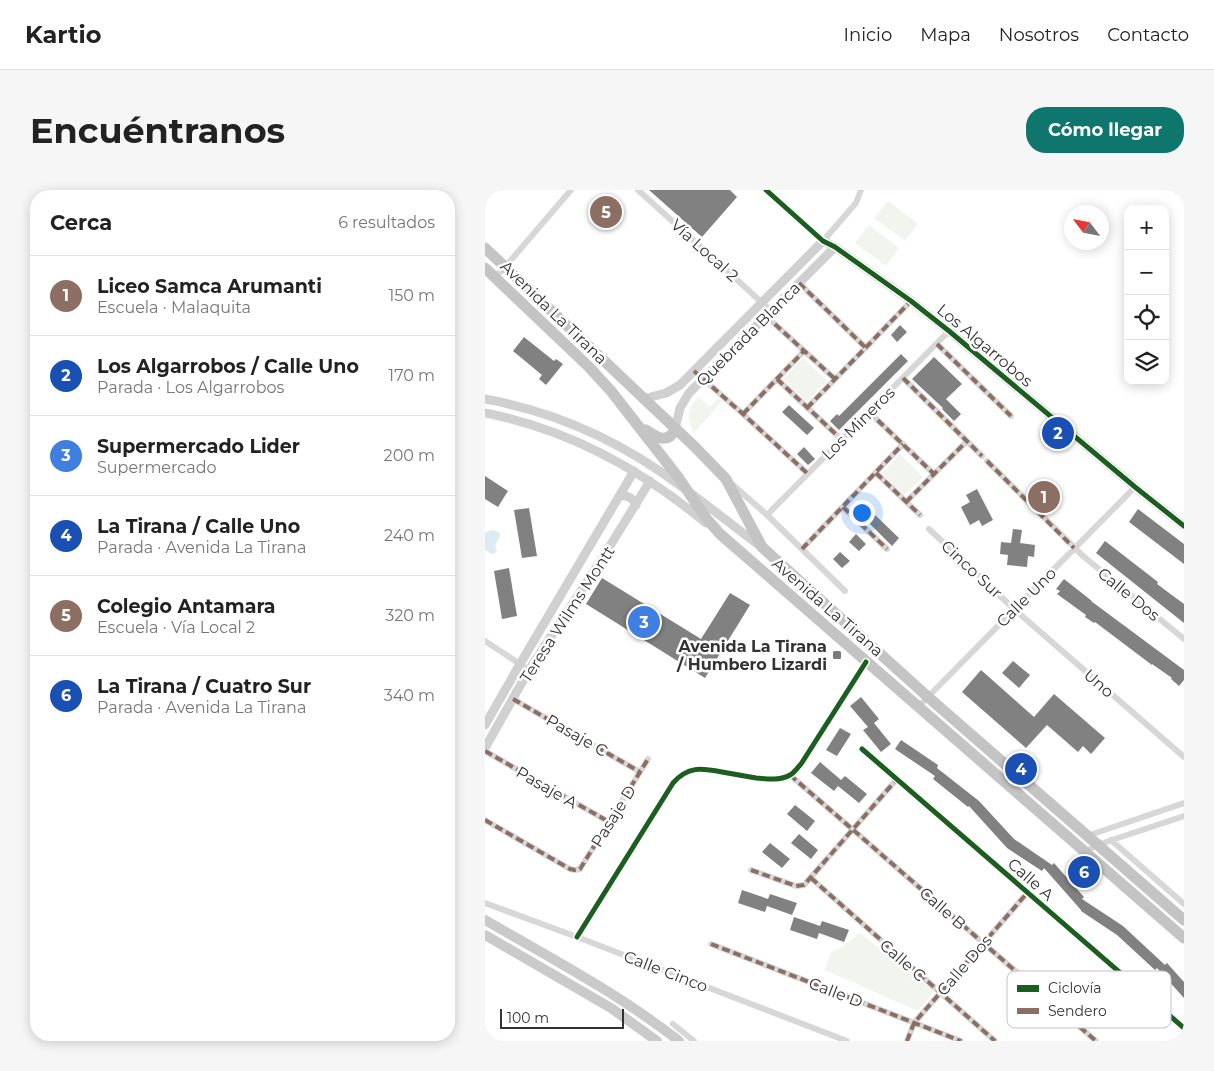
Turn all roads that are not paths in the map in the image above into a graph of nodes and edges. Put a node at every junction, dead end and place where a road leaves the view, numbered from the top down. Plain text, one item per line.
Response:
1 (570, 190) edge
2 (638, 190) edge
3 (766, 190) edge
4 (861, 190) edge
5 (823, 241) junction
6 (835, 247) junction
7 (485, 248) edge
8 (505, 267) junction
9 (485, 268) edge
10 (495, 277) junction
11 (799, 283) junction
12 (911, 301) junction
13 (762, 302) junction
14 (769, 313) junction
15 (949, 331) junction
16 (937, 344) junction
17 (866, 348) junction
18 (804, 351) junction
19 (694, 371) junction
20 (903, 378) junction
21 (703, 379) junction
22 (777, 379) junction
23 (835, 379) junction
24 (485, 399) edge
25 (643, 399) junction
26 (807, 408) junction
27 (869, 412) junction
28 (485, 413) edge
29 (743, 414) junction
30 (1011, 416) dead end
31 (633, 418) junction
32 (675, 429) junction
33 (842, 440) junction
34 (967, 441) junction
35 (903, 444) junction
36 (634, 471) junction
37 (876, 472) junction
38 (808, 474) junction
39 (934, 474) junction
40 (726, 479) junction
41 (650, 481) junction
42 (1135, 487) junction
43 (688, 491) junction
44 (620, 496) junction
45 (906, 502) junction
46 (636, 505) junction
47 (843, 507) junction
48 (767, 515) junction
49 (920, 515) dead end
50 (1184, 526) edge
51 (929, 529) dead end
52 (720, 534) junction
53 (762, 547) junction
54 (887, 548) dead end
55 (1074, 548) junction
56 (802, 549) junction
57 (845, 591) dead end
58 (1014, 609) junction
59 (1184, 639) edge
60 (485, 641) edge
61 (867, 662) junction
62 (520, 664) junction
63 (529, 670) junction
64 (927, 697) junction
65 (513, 699) junction
66 (918, 707) junction
67 (485, 726) edge
68 (862, 749) dead end
69 (485, 750) edge
70 (1184, 757) edge
71 (648, 759) dead end
72 (640, 772) junction
73 (790, 776) junction
74 (897, 779) junction
75 (1184, 803) edge
76 (1184, 816) edge
77 (485, 820) edge
78 (609, 822) junction
79 (853, 830) junction
80 (1087, 836) junction
81 (1111, 840) junction
82 (1097, 845) junction
83 (1085, 852) junction
84 (751, 870) dead end
85 (811, 878) junction
86 (1028, 892) junction
87 (485, 903) edge
88 (1184, 904) edge
89 (485, 920) edge
90 (1184, 920) edge
91 (485, 935) edge
92 (577, 937) junction
93 (1184, 938) edge
94 (983, 943) junction
95 (711, 944) dead end
96 (1015, 971) edge
97 (1119, 971) edge
98 (940, 992) junction
99 (1171, 1017) edge
100 (914, 1023) junction
101 (673, 1024) dead end
102 (1081, 1028) edge
103 (1184, 1028) edge
104 (657, 1041) edge
105 (679, 1041) edge
106 (693, 1041) edge
107 (847, 1041) edge
108 (907, 1041) edge
109 (961, 1041) edge
110 (995, 1041) edge
111 (1096, 1041) edge

1 - 8 street
2 - 13 street, Vía Local 2
3 - 5 street, Los Algarrobos
4 - 5 street
5 - 6 street, Los Algarrobos
5 - 13 street, Quebrada Blanca
6 - 11 street, Quebrada Blanca
6 - 12 street, Los Algarrobos
7 - 8 highway, Avenida La Tirana
8 - 10 street
8 - 25 highway, Avenida La Tirana
9 - 10 highway, Avenida La Tirana
10 - 31 highway, Avenida La Tirana
11 - 14 street, Quebrada Blanca
11 - 17 street
12 - 15 street, Los Algarrobos
12 - 17 street
13 - 14 street, Vía Local 2
13 - 19 street, Quebrada Blanca
14 - 18 street, Vía Local 2
14 - 21 street, Quebrada Blanca
15 - 16 street, Los Mineros
15 - 42 street, Los Algarrobos
16 - 20 street, Los Mineros
16 - 30 street
17 - 23 street
18 - 22 street
18 - 23 street, Vía Local 2
19 - 21 street
19 - 25 street, Quebrada Blanca
20 - 27 street, Los Mineros
20 - 34 street, Calle Dos
21 - 29 street
21 - 32 street, Quebrada Blanca
22 - 26 street
22 - 29 street
23 - 26 street
24 - 43 street
25 - 31 highway
25 - 32 highway, Avenida La Tirana
26 - 33 street
27 - 33 street, Los Mineros
27 - 35 street
28 - 36 street
29 - 38 street
31 - 32 highway
31 - 43 highway, Avenida La Tirana
32 - 40 highway, Avenida La Tirana
33 - 38 street, Los Mineros
34 - 39 street
34 - 55 street, Calle Dos
35 - 37 street
35 - 39 street
36 - 41 street
36 - 44 street, Teresa Wilms Montt
37 - 45 street
37 - 47 street
38 - 48 street, Los Mineros
39 - 45 street
40 - 48 street, Avenida La Tirana
40 - 53 highway, Avenida La Tirana
41 - 46 street, Teresa Wilms Montt
41 - 52 street
42 - 50 street, Los Algarrobos
42 - 55 street, Calle Uno
43 - 52 highway, Avenida La Tirana
43 - 53 street
44 - 46 street
44 - 62 street, Teresa Wilms Montt
45 - 49 street
46 - 63 street, Teresa Wilms Montt
47 - 54 street
47 - 56 street
48 - 56 street, Avenida La Tirana
51 - 58 street, Cinco Sur
52 - 61 highway, Avenida La Tirana
53 - 64 highway, Avenida La Tirana
55 - 58 street, Calle Uno
55 - 59 street, Calle Dos
56 - 57 street, Avenida La Tirana
58 - 64 street, Calle Uno
58 - 70 street, Uno
60 - 62 street
61 - 66 highway, Avenida La Tirana
61 - 73 street
62 - 63 street
62 - 67 street, Teresa Wilms Montt
63 - 65 street, Teresa Wilms Montt
64 - 66 street, Calle Uno
64 - 80 highway, Avenida La Tirana
65 - 69 street, Teresa Wilms Montt
65 - 72 street, Pasaje C
66 - 83 highway, Avenida La Tirana
68 - 74 street, Calle A
69 - 78 street, Pasaje A
71 - 72 street, Pasaje D
72 - 78 street, Pasaje D
73 - 79 street, Calle B
73 - 92 street
74 - 79 street
74 - 86 street, Calle A
75 - 80 street
76 - 81 street
77 - 78 street, Pasaje D
79 - 85 street
79 - 94 street, Calle B
80 - 82 highway, Avenida La Tirana
81 - 82 street
81 - 88 street
82 - 83 street
82 - 90 highway, Avenida La Tirana
83 - 93 highway, Avenida La Tirana
84 - 85 street
85 - 98 street, Calle C
86 - 94 street, Calle Dos
86 - 97 street, Calle A
87 - 92 street, Calle Cinco
89 - 105 main road
91 - 104 main road
92 - 107 street, Calle Cinco
94 - 96 street, Calle B
94 - 98 street, Calle Dos
95 - 100 street, Calle D
98 - 100 street, Calle Dos
98 - 110 street, Calle C
99 - 103 street, Calle A
100 - 108 street, Calle Dos
100 - 109 street, Calle D
101 - 106 street
102 - 111 street, Calle B

